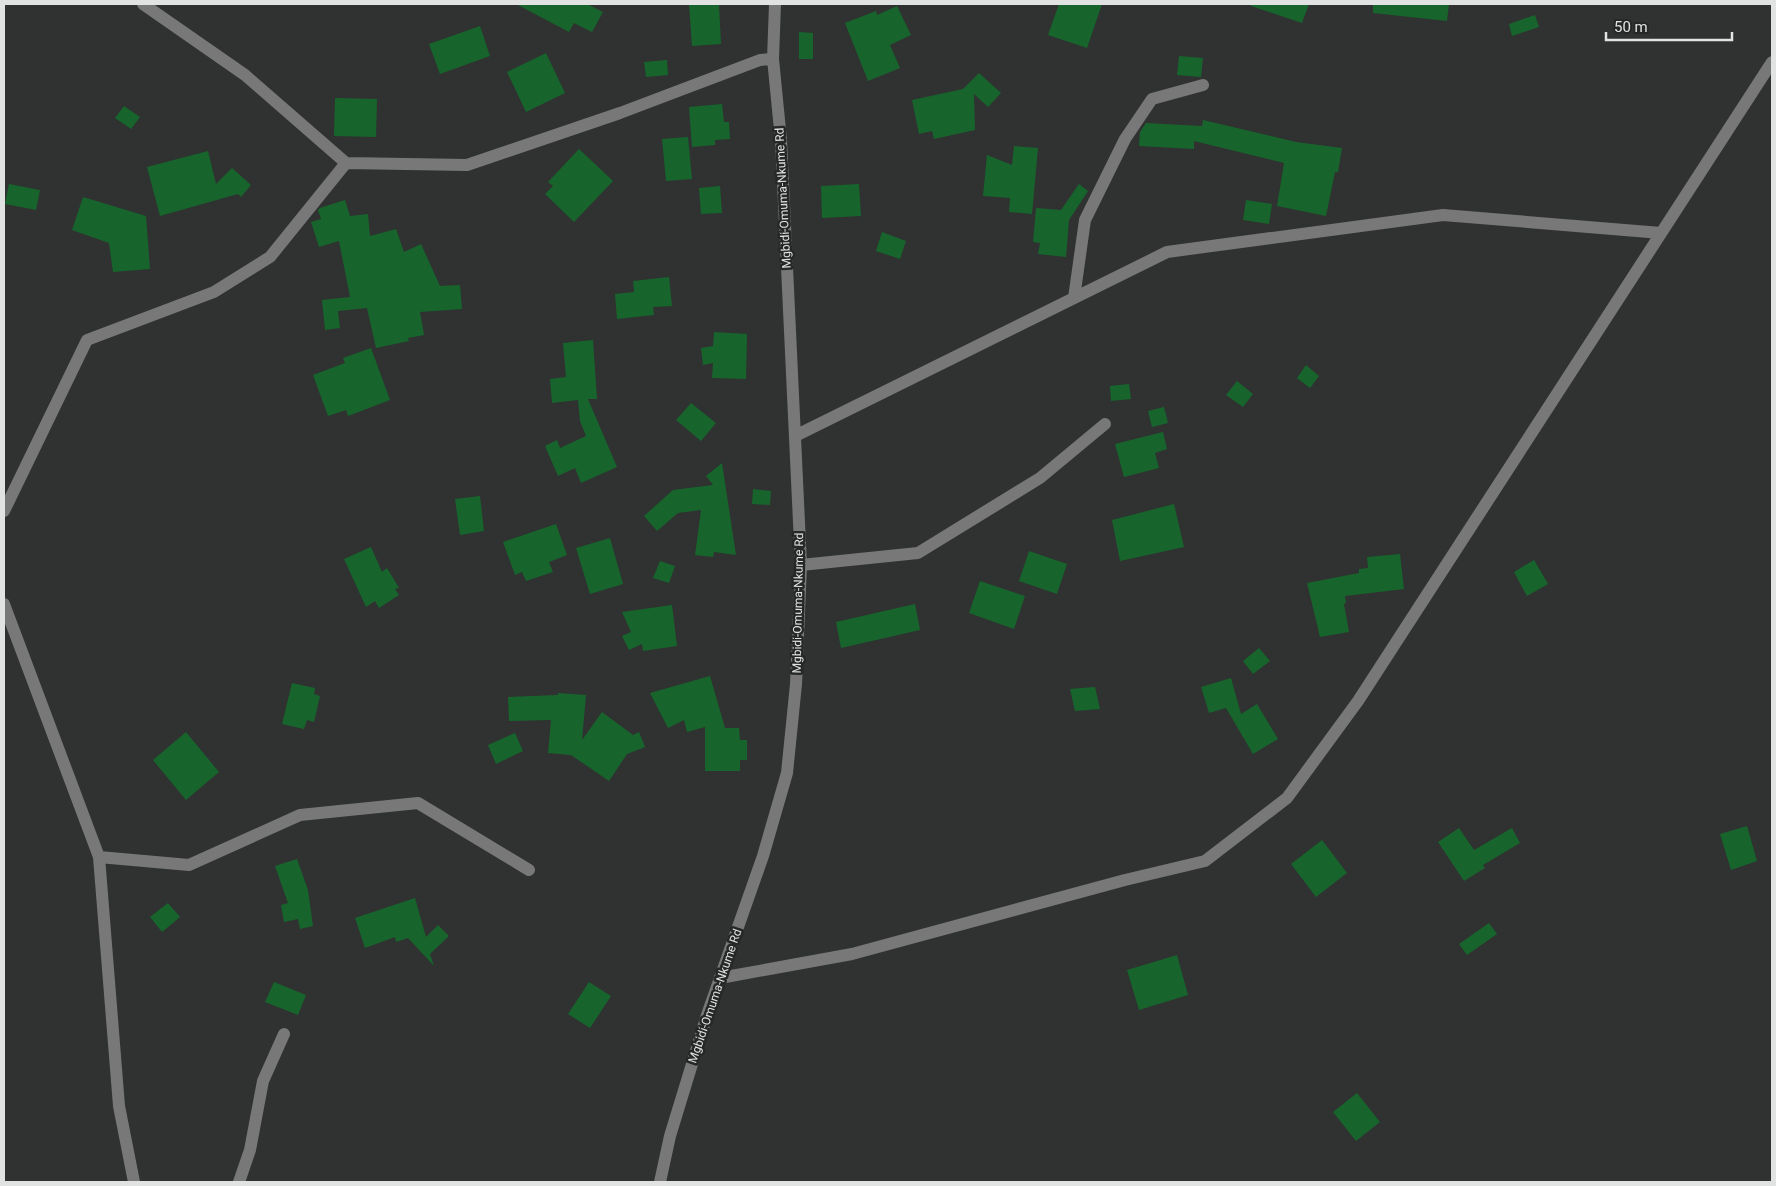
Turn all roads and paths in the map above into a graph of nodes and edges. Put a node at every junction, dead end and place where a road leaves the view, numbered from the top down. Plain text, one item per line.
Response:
1 (143, 4) edge
2 (775, 4) edge
3 (773, 59) junction
4 (1772, 62) edge
5 (1203, 85) dead end
6 (346, 163) junction
7 (1661, 233) junction
8 (1074, 298) junction
9 (1105, 424) dead end
10 (795, 436) junction
11 (4, 511) edge
12 (801, 565) junction
13 (4, 604) edge
14 (99, 856) junction
15 (529, 870) dead end
16 (720, 978) junction
17 (284, 1034) dead end
18 (134, 1182) edge
19 (239, 1182) edge
20 (660, 1182) edge

1 - 6 street
2 - 3 street, Mgbidi-Omuma-Nkume Rd
3 - 6 street
3 - 10 street, Mgbidi-Omuma-Nkume Rd
4 - 7 street
5 - 8 street
6 - 11 street
7 - 8 street
7 - 16 street
8 - 10 street
9 - 12 street
10 - 12 street, Mgbidi-Omuma-Nkume Rd
12 - 16 street, Mgbidi-Omuma-Nkume Rd
13 - 14 street
14 - 15 street
14 - 18 street
16 - 20 street, Mgbidi-Omuma-Nkume Rd
17 - 19 street

